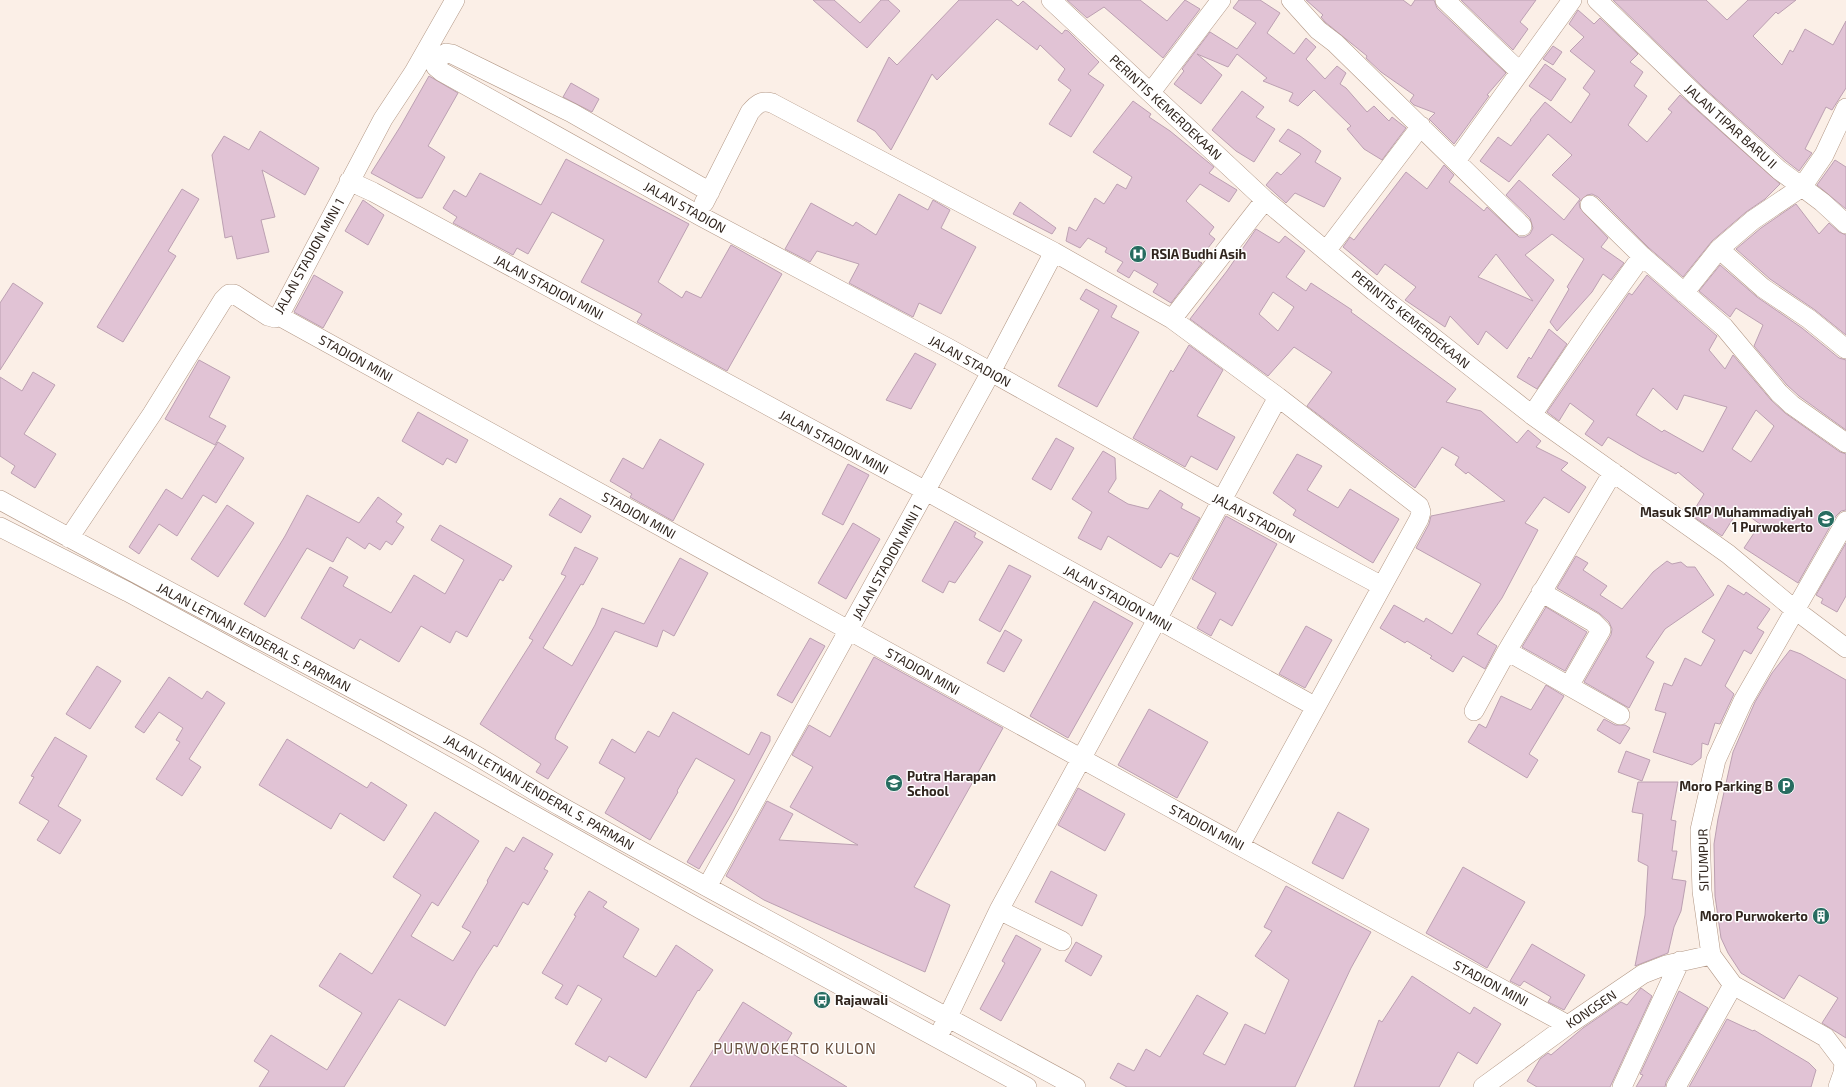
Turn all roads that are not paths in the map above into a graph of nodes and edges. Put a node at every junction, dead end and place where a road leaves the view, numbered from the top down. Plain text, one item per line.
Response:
1 (455, 0) edge
2 (1051, 0) edge
3 (1221, 0) edge
4 (1291, 0) edge
5 (1445, 0) edge
6 (1572, 0) edge
7 (1597, 0) edge
8 (436, 67) junction
9 (414, 72) junction
10 (1520, 72) junction
11 (1151, 92) junction
12 (1846, 108) edge
13 (572, 113) junction
14 (1421, 126) junction
15 (558, 137) junction
16 (1456, 161) junction
17 (349, 181) junction
18 (1802, 187) junction
19 (710, 192) junction
20 (1265, 200) junction
21 (1590, 205) dead end
22 (697, 214) junction
23 (1846, 224) edge
24 (1522, 226) dead end
25 (1719, 249) junction
26 (1326, 251) junction
27 (1054, 252) junction
28 (1642, 256) junction
29 (1684, 293) junction
30 (279, 316) junction
31 (1172, 319) junction
32 (1846, 349) edge
33 (991, 372) junction
34 (1278, 397) junction
35 (1532, 414) junction
36 (1846, 444) edge
37 (1613, 472) junction
38 (926, 491) junction
39 (0, 500) edge
40 (1223, 501) junction
41 (1846, 522) edge
42 (0, 527) edge
43 (69, 538) junction
44 (137, 575) junction
45 (1382, 586) junction
46 (128, 592) junction
47 (1542, 592) junction
48 (1794, 609) junction
49 (1157, 620) junction
50 (850, 630) junction
51 (266, 641) junction
52 (1846, 648) edge
53 (1506, 651) junction
54 (256, 662) junction
55 (1569, 686) junction
56 (1316, 707) junction
57 (1474, 710) dead end
58 (1620, 715) dead end
59 (1081, 760) junction
60 (1240, 845) junction
61 (712, 879) junction
62 (999, 910) junction
63 (1062, 941) dead end
64 (1711, 955) junction
65 (1680, 961) junction
66 (1733, 984) junction
67 (948, 1018) junction
68 (1568, 1025) junction
69 (936, 1039) junction
70 (1026, 1087) edge
71 (1076, 1087) edge
72 (1483, 1087) edge
73 (1622, 1087) edge
74 (1676, 1087) edge
75 (1838, 1087) edge

1 - 9 street, JALAN STADION MINI 1
2 - 11 street, PERINTIS KEMERDEKAAN
3 - 11 street
4 - 14 street
5 - 10 street
6 - 10 street
7 - 18 street, JALAN TIPAR BARU II
8 - 9 street
8 - 13 street, JALAN STADION
8 - 15 street, JALAN STADION
9 - 17 street, JALAN STADION MINI 1
10 - 16 street
11 - 20 street, PERINTIS KEMERDEKAAN
12 - 18 street
13 - 15 street
13 - 19 street, JALAN STADION
14 - 16 street
14 - 26 street
15 - 22 street, JALAN STADION
16 - 24 street
17 - 30 street, JALAN STADION MINI 1
17 - 38 street, JALAN STADION MINI
18 - 23 street, JALAN TIPAR BARU II
18 - 25 street
19 - 22 street
19 - 27 street
20 - 26 street, PERINTIS KEMERDEKAAN
20 - 31 street
21 - 28 street
22 - 33 street, JALAN STADION
25 - 29 street
25 - 32 street
26 - 35 street, PERINTIS KEMERDEKAAN
27 - 31 street
27 - 33 street, JALAN STADION MINI 1
28 - 29 street
28 - 35 street
29 - 36 street
30 - 43 street, JALAN STADION MINI 1
30 - 50 street, STADION MINI
31 - 34 street
33 - 38 street, JALAN STADION MINI 1
33 - 40 street, JALAN STADION
34 - 40 street
34 - 45 street
35 - 37 street, PERINTIS KEMERDEKAAN
37 - 47 street
37 - 48 street, PERINTIS KEMERDEKAAN
38 - 49 street, JALAN STADION MINI
38 - 50 street, JALAN STADION MINI 1
39 - 43 street, JALAN LETNAN JENDERAL S. PARMAN
40 - 45 street, JALAN STADION
40 - 49 street
41 - 48 street, SITUMPUR
42 - 46 street, JALAN LETNAN JENDERAL S. PARMAN
43 - 44 street, JALAN LETNAN JENDERAL S. PARMAN
44 - 46 street
44 - 51 street, JALAN LETNAN JENDERAL S. PARMAN
45 - 56 street
46 - 54 street, JALAN LETNAN JENDERAL S. PARMAN
47 - 53 street
47 - 55 street
48 - 52 street, PERINTIS KEMERDEKAAN
48 - 64 street, SITUMPUR
49 - 56 street, JALAN STADION MINI
49 - 59 street
50 - 59 street, STADION MINI
50 - 61 street, JALAN STADION MINI 1
51 - 54 street
51 - 61 street, JALAN LETNAN JENDERAL S. PARMAN
53 - 55 street
53 - 57 street
54 - 69 street, JALAN LETNAN JENDERAL S. PARMAN
55 - 58 street
56 - 60 street
59 - 60 street, STADION MINI
59 - 62 street
60 - 68 street, STADION MINI
61 - 67 street, JALAN LETNAN JENDERAL S. PARMAN
62 - 63 street
62 - 67 street
64 - 65 street, KONGSEN
64 - 66 street, SITUMPUR
65 - 68 street, KONGSEN
65 - 73 street
66 - 74 street
66 - 75 street, SITUMPUR
67 - 69 street
67 - 71 street, JALAN LETNAN JENDERAL S. PARMAN
68 - 72 street, KONGSEN
69 - 70 street, JALAN LETNAN JENDERAL S. PARMAN

